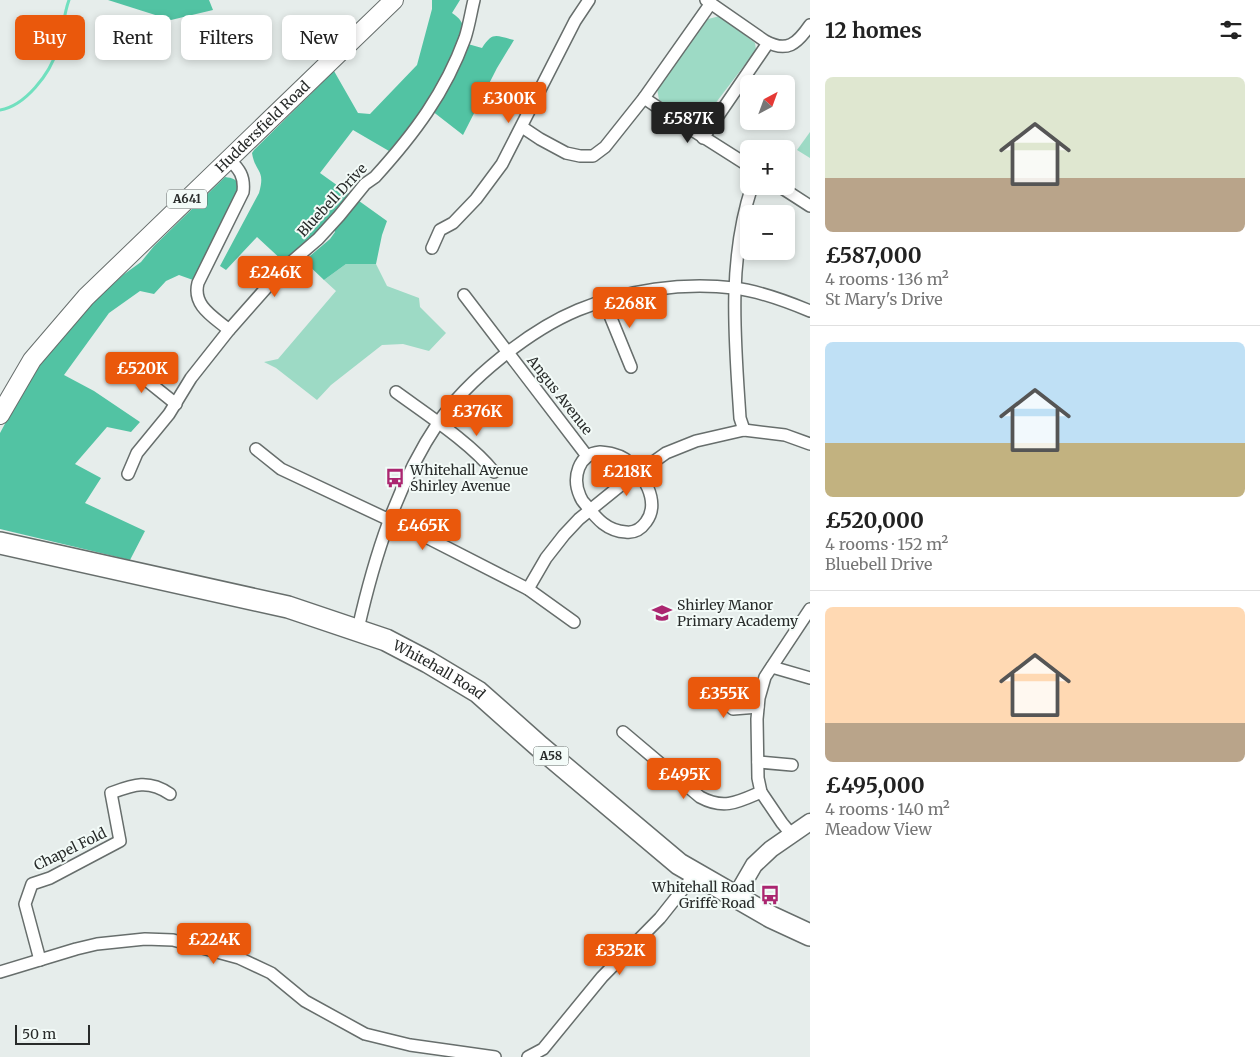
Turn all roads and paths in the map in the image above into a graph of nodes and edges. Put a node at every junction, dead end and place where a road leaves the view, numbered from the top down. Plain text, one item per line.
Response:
1 (394, 0) edge
2 (474, 0) edge
3 (589, 0) edge
4 (709, 2) edge
5 (810, 25) edge
6 (768, 43) junction
7 (644, 98) junction
8 (522, 127) junction
9 (703, 138) junction
10 (229, 159) junction
11 (740, 161) edge
12 (749, 195) edge
13 (793, 195) edge
14 (810, 206) edge
15 (432, 248) dead end
16 (734, 288) junction
17 (464, 295) dead end
18 (604, 301) junction
19 (810, 311) edge
20 (229, 330) junction
21 (509, 352) junction
22 (125, 364) dead end
23 (631, 367) dead end
24 (396, 392) dead end
25 (176, 404) junction
26 (0, 415) edge
27 (438, 423) junction
28 (744, 430) junction
29 (810, 444) edge
30 (256, 449) dead end
31 (587, 456) junction
32 (494, 472) dead end
33 (639, 473) junction
34 (128, 474) dead end
35 (590, 510) junction
36 (390, 521) junction
37 (0, 543) edge
38 (528, 589) junction
39 (810, 609) edge
40 (574, 622) dead end
41 (358, 629) junction
42 (772, 667) junction
43 (810, 678) edge
44 (706, 686) dead end
45 (758, 707) junction
46 (623, 732) dead end
47 (758, 762) junction
48 (792, 765) dead end
49 (761, 792) junction
50 (170, 794) dead end
51 (810, 822) edge
52 (792, 835) junction
53 (695, 874) junction
54 (736, 896) junction
55 (810, 935) edge
56 (40, 960) junction
57 (0, 971) edge
58 (496, 1057) edge
59 (528, 1057) edge

1 - 10 main road, Huddersfield Road / A641
2 - 20 street, Bluebell Drive
3 - 8 street
4 - 6 street
4 - 7 street
5 - 6 street
6 - 9 street
7 - 8 street
7 - 9 street
8 - 15 street
9 - 11 street
10 - 20 street
10 - 26 main road, Huddersfield Road / A641
12 - 16 street
13 - 14 street
16 - 18 street
16 - 19 street
16 - 28 street
17 - 21 street, Angus Avenue
18 - 21 street
18 - 23 street
20 - 25 street, Bluebell Drive
21 - 27 street
21 - 31 street, Angus Avenue
22 - 25 street
24 - 27 street
25 - 34 street, Bluebell Drive
27 - 32 street
27 - 36 street
28 - 29 street
28 - 33 street
30 - 36 street
31 - 33 street
31 - 35 street
33 - 35 street
33 - 35 street
35 - 38 street
36 - 38 street
36 - 41 street
37 - 41 highway, Whitehall Road / A58
38 - 40 street
39 - 42 street
41 - 53 highway, Whitehall Road / A58
42 - 43 street
42 - 45 street
44 - 45 street
45 - 47 street
46 - 49 street
47 - 48 street
47 - 49 street
49 - 52 street
50 - 56 street, Chapel Fold
51 - 52 street
52 - 54 street
53 - 54 highway, Whitehall Road / A58
53 - 59 street
54 - 55 highway, Whitehall Road / A58
56 - 57 street
56 - 58 street

